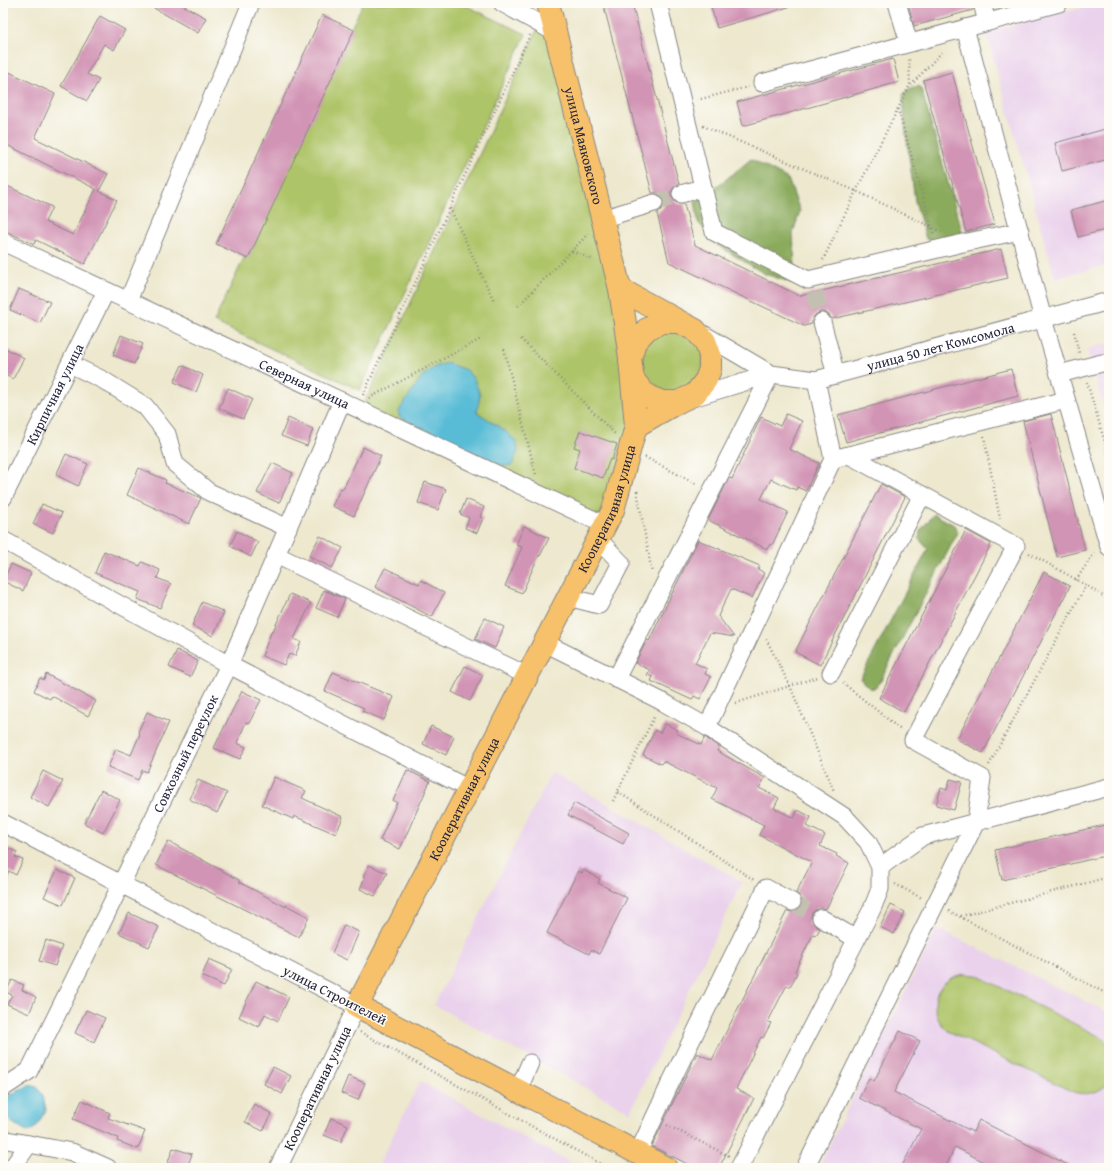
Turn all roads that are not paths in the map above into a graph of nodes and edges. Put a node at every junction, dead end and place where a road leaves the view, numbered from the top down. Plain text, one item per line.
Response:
1 (251, 3) edge
2 (502, 3) edge
3 (548, 3) edge
4 (658, 3) edge
5 (896, 3) edge
6 (982, 3) edge
7 (1059, 3) edge
8 (987, 22) junction
9 (966, 28) junction
10 (556, 33) junction
11 (909, 44) junction
12 (762, 83) road end
13 (703, 188) junction
14 (681, 194) tunnel mouth
15 (654, 203) tunnel mouth
16 (597, 224) junction
17 (1020, 231) junction
18 (3, 242) edge
19 (620, 289) junction
20 (106, 290) junction
21 (128, 301) junction
22 (1109, 301) edge
23 (1043, 319) junction
24 (822, 322) tunnel mouth
25 (695, 330) junction
26 (630, 359) junction
27 (1102, 363) dead end
28 (70, 364) junction
29 (771, 374) junction
30 (1059, 374) junction
31 (836, 375) junction
32 (816, 380) junction
33 (1066, 400) junction
34 (678, 402) junction
35 (353, 404) junction
36 (636, 426) junction
37 (850, 455) junction
38 (833, 459) junction
39 (922, 495) junction
40 (3, 498) edge
41 (288, 528) junction
42 (602, 532) junction
43 (3, 540) edge
44 (1107, 542) edge
45 (276, 555) junction
46 (568, 597) junction
47 (545, 643) junction
48 (229, 665) junction
49 (831, 673) road end
50 (528, 676) junction
51 (616, 679) junction
52 (707, 727) junction
53 (1109, 787) edge
54 (469, 789) junction
55 (976, 822) junction
56 (3, 823) edge
57 (880, 872) junction
58 (121, 884) junction
59 (792, 902) tunnel mouth
60 (821, 918) tunnel mouth
61 (856, 939) junction
62 (357, 1006) junction
63 (530, 1063) dead end
64 (3, 1088) edge
65 (518, 1091) junction
66 (3, 1137) edge
67 (29, 1144) junction
68 (638, 1153) junction
69 (740, 1165) edge
70 (12, 1168) edge
71 (108, 1168) edge
72 (278, 1168) edge
73 (666, 1168) edge
74 (806, 1168) edge

1 - 21 street
2 - 10 street
3 - 10 main road, улица Маяковского
4 - 13 street
5 - 11 street
6 - 8 street
7 - 8 street
8 - 9 street
9 - 11 street
9 - 17 street
10 - 16 main road, улица Маяковского
11 - 12 street
13 - 14 street
13 - 17 street
15 - 16 street
16 - 19 main road, улица Маяковского
17 - 23 street
18 - 20 street, Северная улица
19 - 25 main road
19 - 26 main road, улица Маяковского
20 - 21 street, Северная улица
20 - 28 street, Кирпичная улица
21 - 35 street, Северная улица
22 - 23 street, улица 50 лет Комсомола
23 - 30 street
23 - 31 street, улица 50 лет Комсомола
24 - 31 street
25 - 26 main road
25 - 29 street
25 - 34 main road
26 - 34 main road
26 - 36 main road, Кооперативная улица
27 - 30 street
28 - 40 street, Кирпичная улица
28 - 41 street
29 - 32 street, улица 50 лет Комсомола
29 - 34 street
29 - 51 street
30 - 33 street
31 - 32 street, улица 50 лет Комсомола
32 - 38 street
33 - 37 street
33 - 44 street
34 - 36 main road
35 - 41 street, Совхозный переулок
35 - 42 street, Северная улица
36 - 42 main road, Кооперативная улица
37 - 38 street
37 - 39 street
38 - 52 street
39 - 49 street
39 - 55 street
41 - 45 street, Совхозный переулок
42 - 46 main road, Кооперативная улица
42 - 46 street
43 - 48 street
45 - 48 street, Совхозный переулок
45 - 50 street
46 - 47 main road, Кооперативная улица
47 - 50 main road, Кооперативная улица
47 - 51 street
48 - 54 street
48 - 58 street, Совхозный переулок
50 - 54 main road, Кооперативная улица
51 - 52 street
52 - 57 street
53 - 55 street
54 - 62 main road, Кооперативная улица
55 - 57 street
55 - 74 street
56 - 58 street, улица Строителей
57 - 61 street
58 - 62 street, улица Строителей
58 - 64 street, Совхозный переулок
59 - 68 street
60 - 61 street
61 - 69 street
62 - 65 main road, улица Строителей
62 - 72 street, Кооперативная улица
63 - 65 street
65 - 68 main road, улица Строителей
66 - 67 street
67 - 70 street
67 - 71 street
68 - 73 main road, улица Строителей

